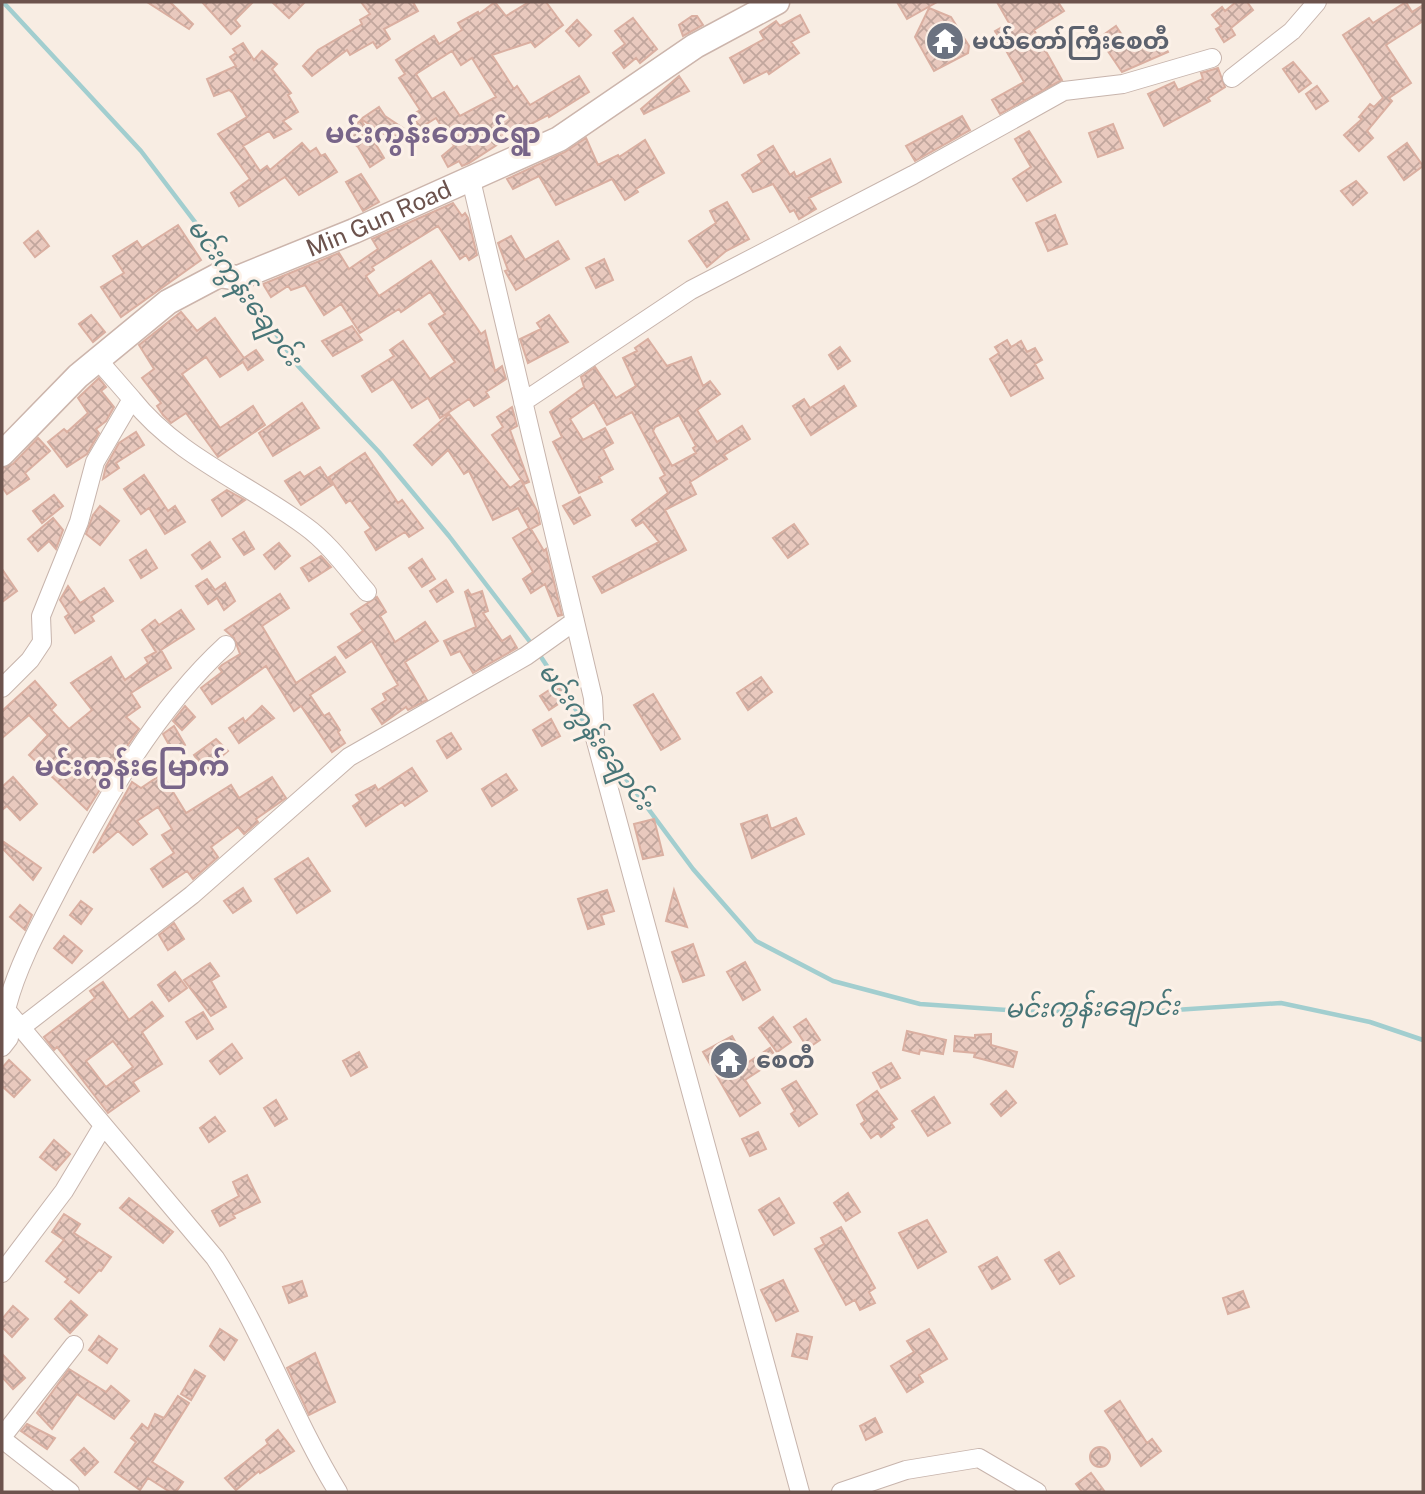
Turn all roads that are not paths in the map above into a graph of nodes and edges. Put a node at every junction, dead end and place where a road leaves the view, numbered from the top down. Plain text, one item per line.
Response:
1 (777, 2) edge
2 (1317, 2) edge
3 (1212, 58) dead end
4 (1231, 78) dead end
5 (471, 180) junction
6 (98, 360) junction
7 (132, 399) junction
8 (523, 402) junction
9 (2, 454) edge
10 (367, 592) dead end
11 (575, 621) junction
12 (226, 645) dead end
13 (2, 688) edge
14 (4, 1007) edge
15 (23, 1026) junction
16 (2, 1047) edge
17 (103, 1125) junction
18 (2, 1273) edge
19 (74, 1345) dead end
20 (2, 1438) edge
21 (71, 1492) edge
22 (338, 1492) edge
23 (800, 1492) edge
24 (841, 1492) edge
25 (1037, 1492) edge

1 - 5 street, Min Gun Road
2 - 4 street
3 - 8 street
5 - 6 street, Min Gun Road
5 - 8 street
6 - 7 street
6 - 9 street, Min Gun Road
7 - 10 street
7 - 13 street
8 - 11 street
11 - 15 street
11 - 23 street
12 - 14 street
14 - 15 street
14 - 16 street
15 - 17 street
17 - 18 street
17 - 22 street
19 - 20 street
20 - 21 street
24 - 25 street

